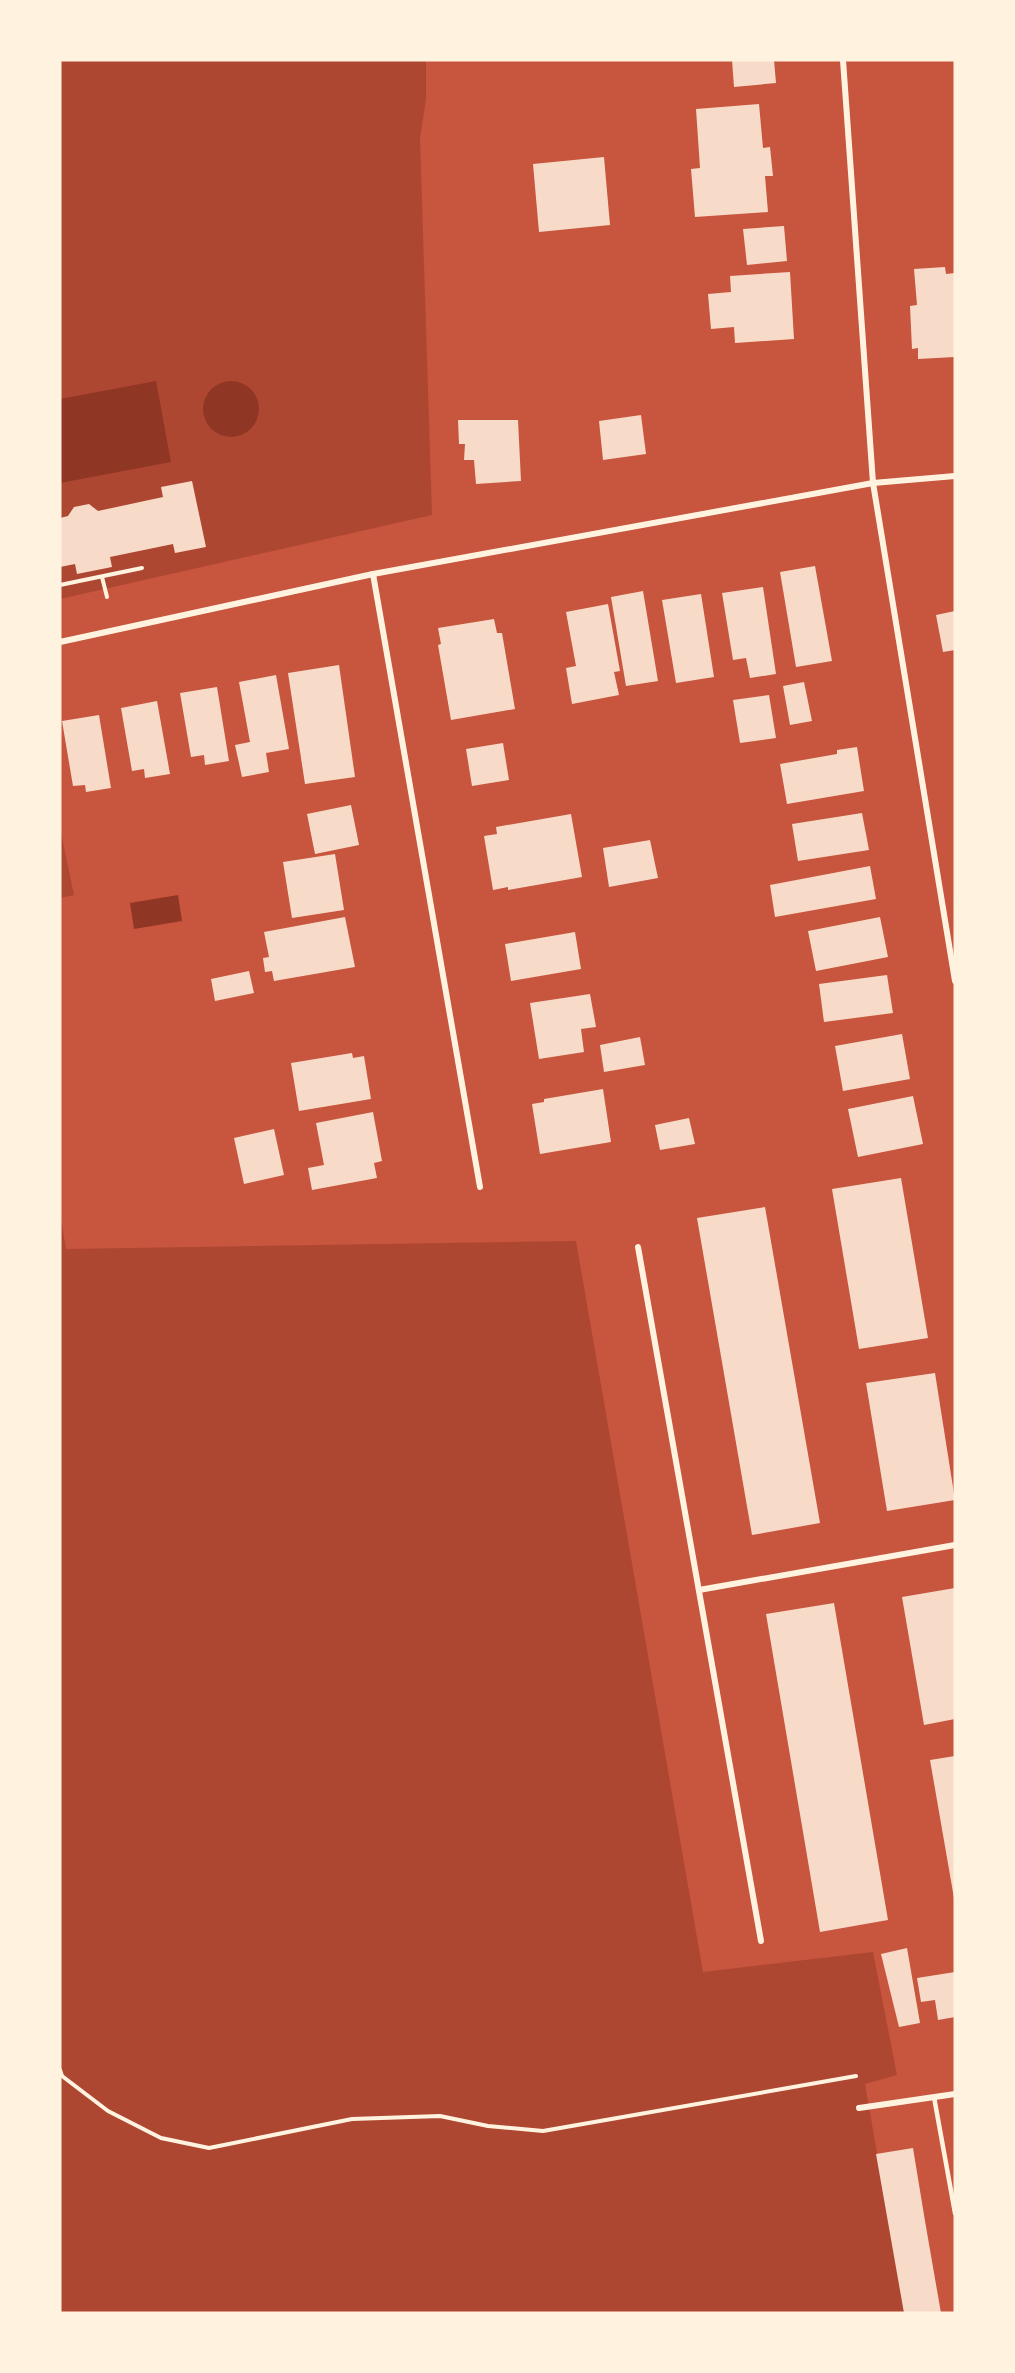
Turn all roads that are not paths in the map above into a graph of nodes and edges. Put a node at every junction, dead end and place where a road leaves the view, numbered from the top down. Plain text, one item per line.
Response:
1 (843, 60) edge
2 (955, 476) edge
3 (873, 483) junction
4 (374, 574) junction
5 (60, 642) edge
6 (955, 981) edge
7 (480, 1187) dead end
8 (639, 1246) dead end
9 (955, 1545) edge
10 (699, 1590) junction
11 (761, 1941) dead end
12 (955, 2094) edge
13 (934, 2097) junction
14 (860, 2108) dead end
15 (955, 2212) edge

1 - 3 street
2 - 3 street
3 - 4 street
3 - 6 street
4 - 5 street
4 - 7 street
8 - 10 street
9 - 10 street
10 - 11 street
12 - 13 street
13 - 14 street
13 - 15 lane

